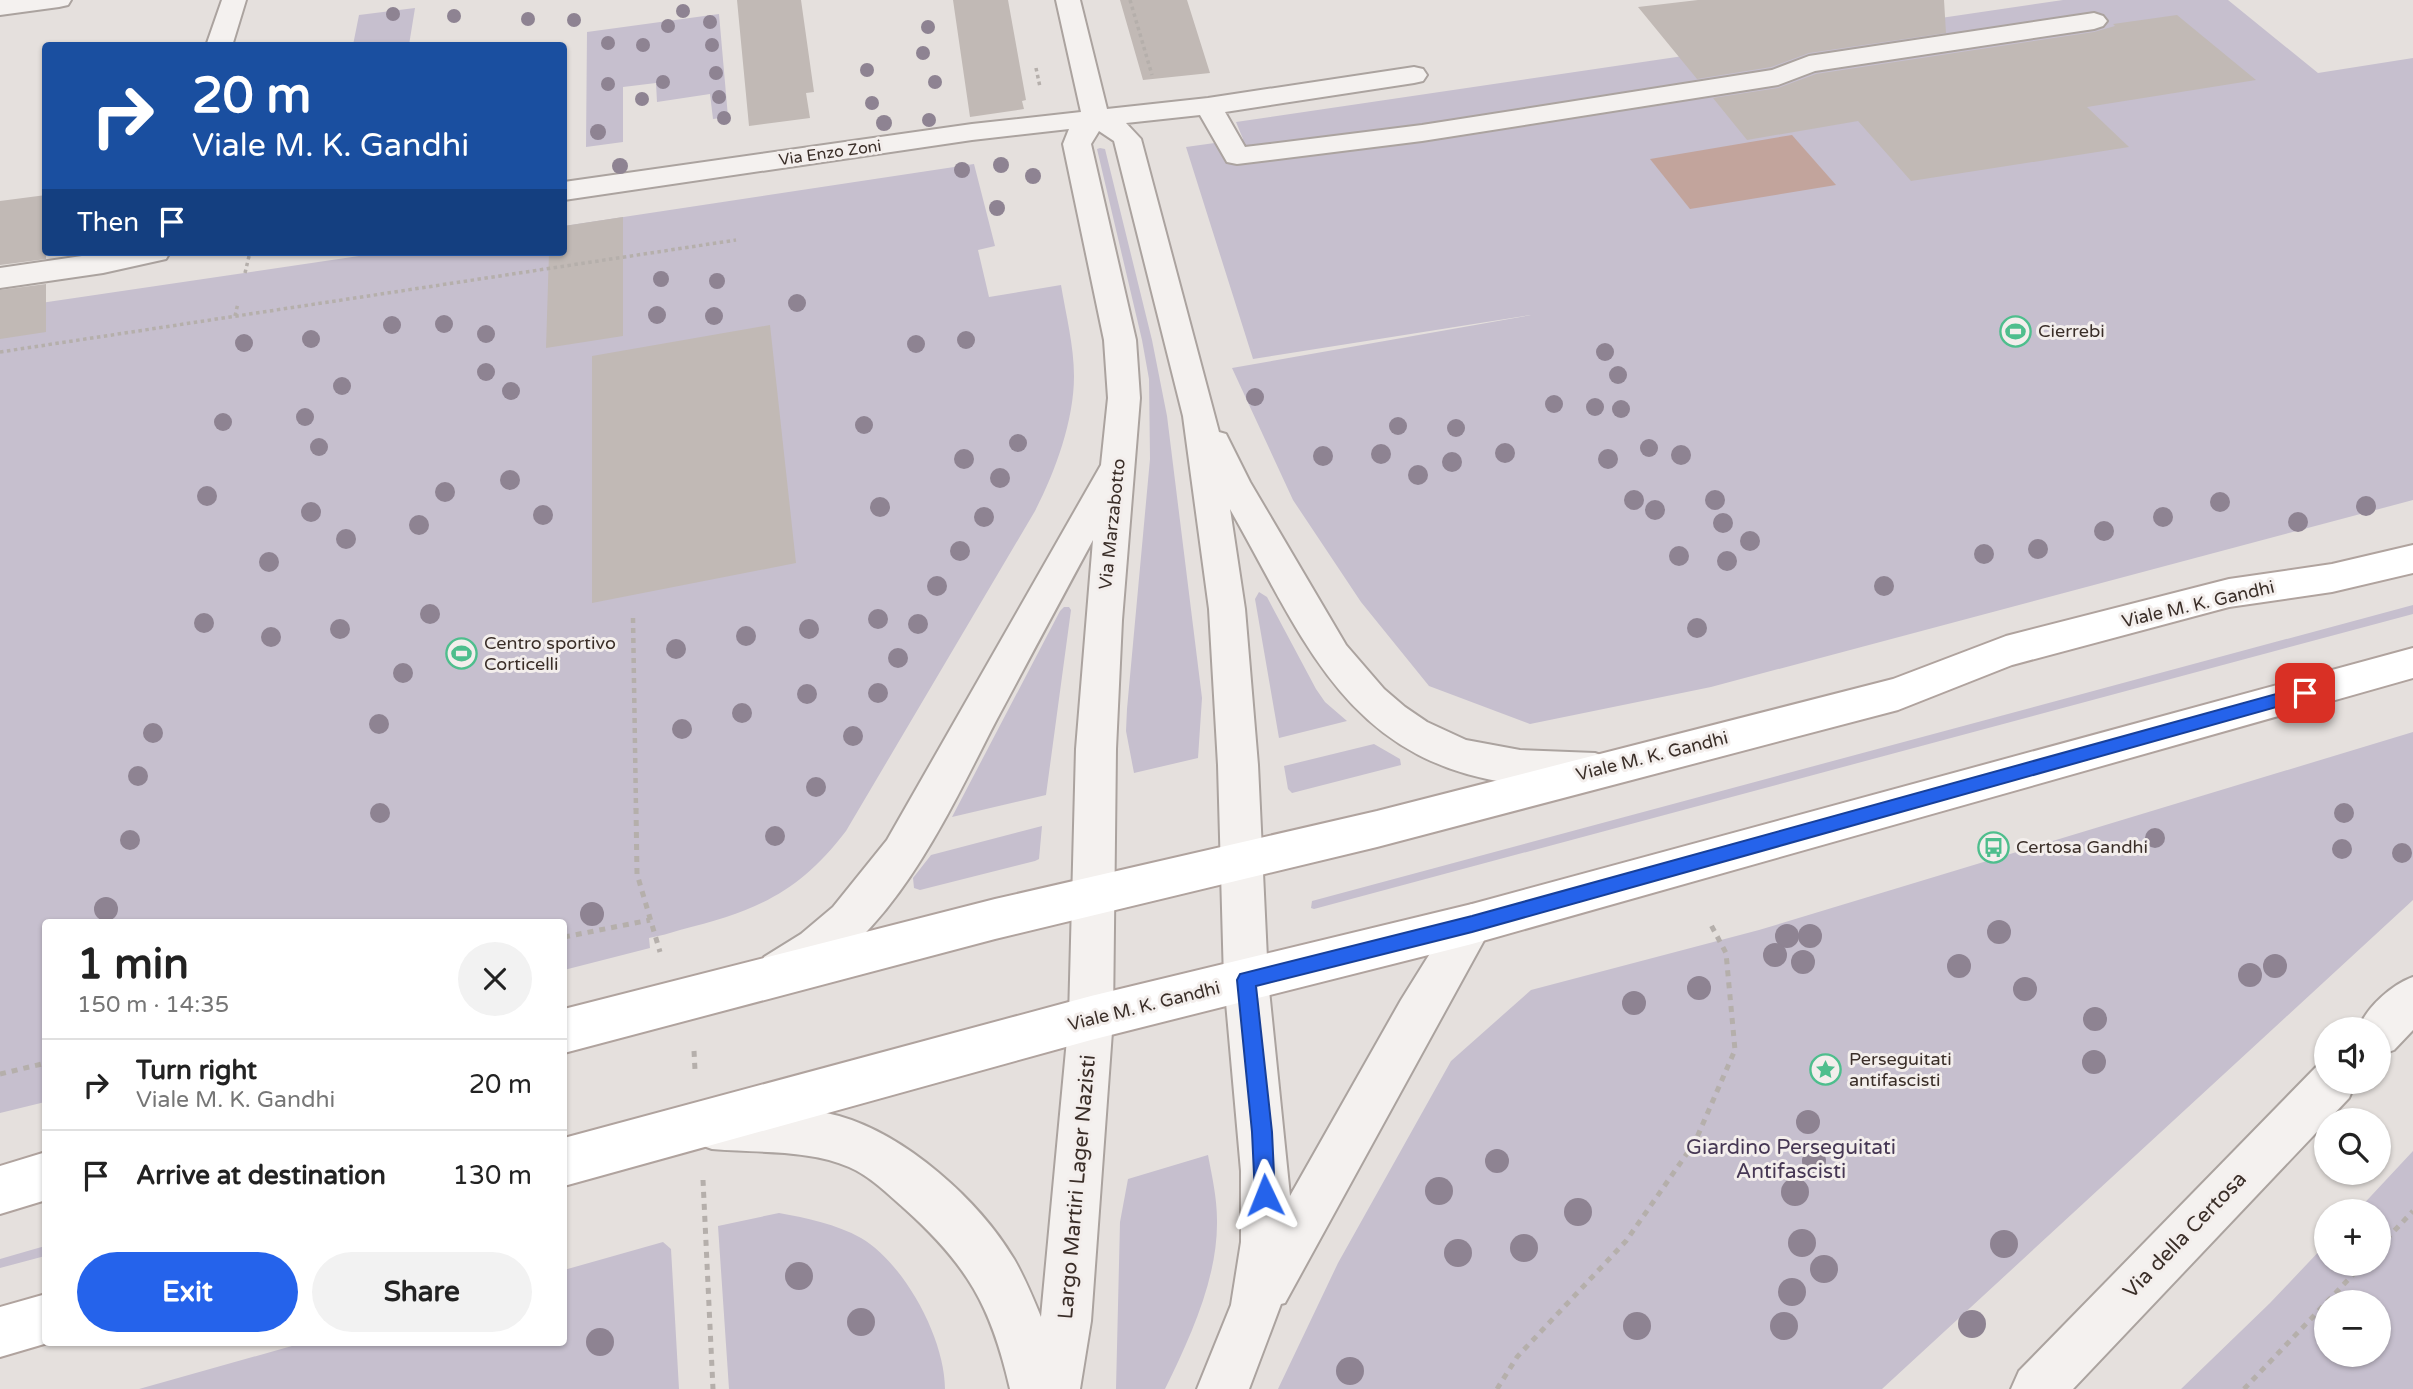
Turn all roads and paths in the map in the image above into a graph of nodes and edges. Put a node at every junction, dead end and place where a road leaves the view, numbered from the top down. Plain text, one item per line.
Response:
1 (59, 0) edge
2 (234, 0) edge
3 (1068, 0) edge
4 (1129, 0) edge
5 (0, 7) edge
6 (2094, 21) dead end
7 (220, 42) edge
8 (1414, 75) dead end
9 (1153, 79) dead end
10 (1208, 106) junction
11 (1096, 118) junction
12 (567, 191) edge
13 (736, 240) dead end
14 (135, 256) edge
15 (249, 256) edge
16 (245, 273) dead end
17 (0, 278) edge
18 (238, 303) dead end
19 (235, 316) junction
20 (0, 352) edge
21 (1200, 416) junction
22 (1118, 460) junction
23 (2413, 559) edge
24 (633, 618) dead end
25 (2413, 663) edge
26 (1597, 770) junction
27 (1241, 861) junction
28 (1094, 896) junction
29 (650, 920) junction
30 (1710, 923) dead end
31 (1472, 924) junction
32 (567, 936) edge
33 (1092, 942) joint
34 (663, 959) dead end
35 (772, 976) junction
36 (1247, 980) junction
37 (2413, 998) edge
38 (1091, 1018) junction
39 (2391, 1021) edge
40 (567, 1030) edge
41 (42, 1064) edge
42 (0, 1073) edge
43 (2321, 1094) edge
44 (699, 1125) junction
45 (567, 1161) edge
46 (42, 1177) edge
47 (0, 1190) edge
48 (705, 1211) dead end
49 (2413, 1211) edge
50 (2391, 1234) edge
51 (2352, 1276) edge
52 (2338, 1290) edge
53 (1256, 1305) junction
54 (2314, 1316) edge
55 (42, 1320) edge
56 (0, 1332) edge
57 (713, 1389) edge
58 (1036, 1389) edge
59 (1054, 1389) edge
60 (1223, 1389) edge
61 (1497, 1389) edge
62 (2038, 1389) edge
63 (2244, 1389) edge

1 - 5 street
2 - 7 street
3 - 11 street
4 - 9 path
6 - 10 street
8 - 10 street, Via Enzo Zoni
10 - 11 street, Via Enzo Zoni
11 - 12 street, Via Enzo Zoni
11 - 21 street
11 - 22 street, Via Marzabotto
13 - 19 path
14 - 17 street
15 - 16 path
18 - 19 path
19 - 20 path
21 - 26 street
21 - 27 street
22 - 28 street, Via Marzabotto
22 - 35 street
23 - 26 main road, Viale M. K. Gandhi
24 - 29 path
25 - 31 main road, Viale M. K. Gandhi
26 - 27 main road, Viale M. K. Gandhi
27 - 28 main road, Viale M. K. Gandhi
27 - 36 street
28 - 33 street, Via Marzabotto
28 - 35 main road, Viale M. K. Gandhi
29 - 32 path
29 - 34 path
30 - 61 path
31 - 36 main road, Viale M. K. Gandhi
31 - 53 street
33 - 38 street, Largo Martiri Lager Nazisti
35 - 40 main road, Viale M. K. Gandhi
36 - 38 main road, Viale M. K. Gandhi
36 - 53 street
37 - 39 street
38 - 44 main road, Viale M. K. Gandhi
38 - 59 street, Largo Martiri Lager Nazisti
41 - 42 path
43 - 62 street, Via della Certosa
44 - 45 main road, Viale M. K. Gandhi
44 - 58 street
46 - 47 main road
48 - 57 path
49 - 50 path
51 - 52 path
53 - 60 street
54 - 63 path
55 - 56 main road

